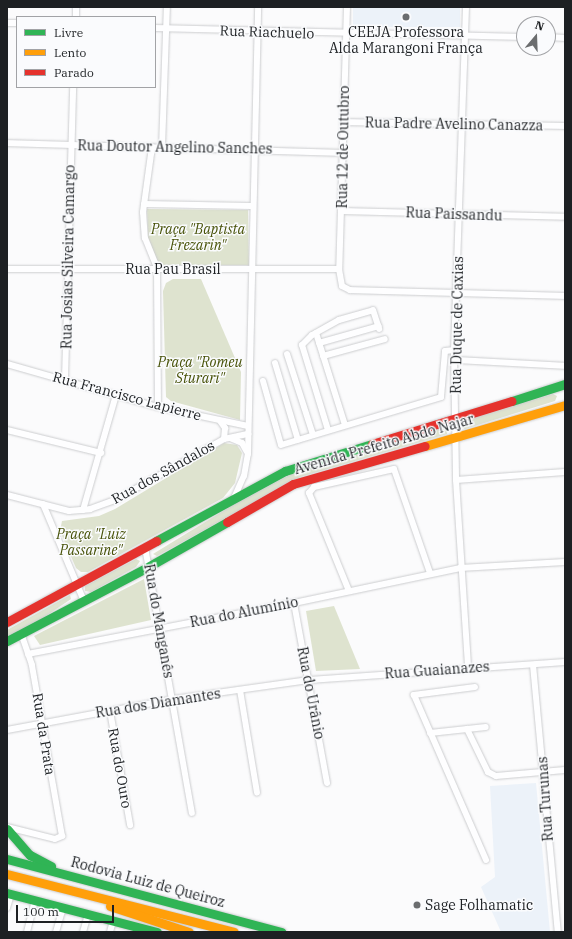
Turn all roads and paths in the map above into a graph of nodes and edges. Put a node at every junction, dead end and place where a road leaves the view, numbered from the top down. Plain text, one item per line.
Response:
1 (167, 7) edge
2 (258, 7) edge
3 (347, 7) edge
4 (466, 7) edge
5 (156, 28) edge
6 (167, 29) junction
7 (257, 32) junction
8 (347, 34) junction
9 (466, 36) junction
10 (516, 37) edge
11 (73, 88) edge
12 (343, 122) junction
13 (463, 124) junction
14 (565, 126) edge
15 (7, 143) edge
16 (71, 145) junction
17 (152, 146) junction
18 (162, 147) junction
19 (254, 149) junction
20 (342, 153) junction
21 (144, 204) junction
22 (251, 206) junction
23 (342, 211) junction
24 (460, 214) junction
25 (565, 217) edge
26 (157, 268) junction
27 (251, 268) junction
28 (7, 269) edge
29 (67, 269) junction
30 (338, 269) junction
31 (457, 293) junction
32 (565, 296) edge
33 (316, 333) junction
34 (385, 339) dead end
35 (319, 343) junction
36 (454, 350) junction
37 (287, 354) dead end
38 (323, 356) junction
39 (454, 360) junction
40 (275, 363) dead end
41 (7, 364) edge
42 (565, 366) edge
43 (65, 379) junction
44 (263, 381) dead end
45 (561, 385) edge
46 (565, 393) edge
47 (116, 395) junction
48 (564, 404) edge
49 (158, 407) junction
50 (456, 418) junction
51 (220, 420) junction
52 (345, 425) junction
53 (248, 426) junction
54 (7, 430) edge
55 (328, 430) junction
56 (248, 434) junction
57 (314, 435) junction
58 (456, 438) junction
59 (226, 439) junction
60 (298, 440) junction
61 (100, 453) junction
62 (248, 454) junction
63 (565, 472) edge
64 (456, 480) junction
65 (7, 495) edge
66 (234, 498) junction
67 (43, 504) junction
68 (83, 510) junction
69 (145, 547) junction
70 (565, 562) edge
71 (149, 566) junction
72 (460, 568) junction
73 (430, 573) junction
74 (77, 583) junction
75 (349, 591) junction
76 (84, 601) junction
77 (294, 604) junction
78 (7, 622) edge
79 (161, 628) junction
80 (22, 633) junction
81 (7, 641) edge
82 (28, 654) junction
83 (565, 662) edge
84 (533, 665) junction
85 (468, 667) junction
86 (309, 680) junction
87 (475, 688) dead end
88 (240, 690) junction
89 (174, 699) junction
90 (110, 711) junction
91 (42, 723) junction
92 (486, 727) dead end
93 (467, 729) junction
94 (7, 730) edge
95 (430, 733) junction
96 (565, 770) edge
97 (543, 772) junction
98 (327, 783) dead end
99 (258, 793) dead end
100 (192, 813) dead end
101 (130, 825) dead end
102 (7, 828) edge
103 (7, 859) edge
104 (486, 860) dead end
105 (7, 874) edge
106 (83, 880) junction
107 (71, 889) junction
108 (9, 893) edge
109 (35, 900) junction
110 (62, 907) junction
111 (7, 908) edge
112 (88, 914) junction
113 (113, 921) junction
114 (27, 932) edge
115 (56, 932) edge
116 (83, 932) edge
117 (110, 932) edge
118 (156, 932) edge
119 (189, 932) edge
120 (234, 932) edge
121 (281, 932) edge
122 (558, 932) edge

1 - 6 street
2 - 7 street
3 - 8 street, Rua 12 de Outubro
4 - 9 street, Rua Duque de Caxias
5 - 6 street, Rua Riachuelo
6 - 7 street, Rua Riachuelo
6 - 18 street
7 - 8 street, Rua Riachuelo
7 - 19 street
8 - 9 street, Rua Riachuelo
8 - 12 street, Rua 12 de Outubro
9 - 10 street, Rua Riachuelo
9 - 13 street, Rua Duque de Caxias
11 - 16 street, Rua Josias Silveira Camargo
12 - 13 street, Rua Padre Avelino Canazza
12 - 20 street, Rua 12 de Outubro
13 - 14 street, Rua Padre Avelino Canazza
13 - 24 street, Rua Duque de Caxias
15 - 16 street, Rua Doutor Angelino Sanches
16 - 17 street, Rua Doutor Angelino Sanches
16 - 29 street, Rua Josias Silveira Camargo
17 - 18 street, Rua Doutor Angelino Sanches
17 - 21 street
18 - 19 street, Rua Doutor Angelino Sanches
19 - 20 street, Rua Doutor Angelino Sanches
19 - 22 street
20 - 23 street, Rua 12 de Outubro
21 - 22 street
21 - 26 street
22 - 27 street
23 - 24 street, Rua Paissandu
23 - 30 street, Rua 12 de Outubro
24 - 25 street, Rua Paissandu
24 - 31 street, Rua Duque de Caxias
26 - 27 street, Rua Pau Brasil
26 - 29 street, Rua Pau Brasil
26 - 49 street
27 - 30 street, Rua Pau Brasil
27 - 53 street
28 - 29 street, Rua Pau Brasil
29 - 43 street, Rua Josias Silveira Camargo
30 - 31 street, Rua 12 de Outubro
31 - 32 street
31 - 36 street, Rua Duque de Caxias
33 - 35 street
33 - 35 street
33 - 55 street
34 - 38 street
35 - 38 street
36 - 39 street, Rua Duque de Caxias
36 - 52 street
37 - 57 street
38 - 52 street
39 - 42 street
39 - 50 street, Rua Duque de Caxias
40 - 60 street
41 - 43 street, Rua Francisco Lapierre
43 - 47 street, Rua Francisco Lapierre
44 - 60 street
45 - 46 main road
45 - 50 main road, Avenida Prefeito Abdo Najar
47 - 49 street, Rua Francisco Lapierre
47 - 61 street
48 - 58 main road, Avenida Prefeito Abdo Najar
49 - 51 street, Rua Francisco Lapierre
50 - 58 street, Rua Duque de Caxias
50 - 66 main road, Avenida Prefeito Abdo Najar
51 - 53 street, Rua Francisco Lapierre
51 - 59 street
52 - 55 street
53 - 56 street
54 - 61 street
55 - 57 street
56 - 59 street, Rua dos Sândalos
56 - 62 street
57 - 60 street
58 - 64 street, Rua Duque de Caxias
58 - 71 main road, Avenida Prefeito Abdo Najar
59 - 62 street
59 - 68 street, Rua dos Sândalos
61 - 68 street
62 - 66 street
63 - 64 street
64 - 72 street, Rua Duque de Caxias
65 - 67 street, Rua dos Sândalos
66 - 69 main road, Avenida Prefeito Abdo Najar
67 - 68 street, Rua dos Sândalos
67 - 74 street
69 - 71 street, Rua do Manganês
69 - 74 main road, Avenida Prefeito Abdo Najar
70 - 72 street, Rua do Alumínio
71 - 76 main road, Avenida Prefeito Abdo Najar
71 - 79 street, Rua do Manganês
72 - 73 street, Rua do Alumínio
72 - 85 street, Rua Duque de Caxias
73 - 75 street, Rua do Alumínio
73 - 75 street
74 - 76 street
74 - 78 main road, Avenida Prefeito Abdo Najar
75 - 77 street, Rua do Alumínio
76 - 80 main road, Avenida Prefeito Abdo Najar
77 - 79 street, Rua do Alumínio
77 - 86 street, Rua do Urânio
79 - 82 street, Rua do Alumínio
79 - 89 street, Rua do Manganês
80 - 81 main road, Avenida Prefeito Abdo Najar
80 - 82 street, Rua da Prata
82 - 91 street, Rua da Prata
83 - 84 street, Rua Guaianazes
84 - 85 street, Rua Guaianazes
84 - 97 street, Rua Turunas
85 - 86 street, Rua Guaianazes
86 - 88 street, Rua dos Diamantes
86 - 98 street, Rua do Urânio
87 - 95 street
88 - 89 street, Rua dos Diamantes
88 - 99 street
89 - 90 street, Rua dos Diamantes
89 - 100 street, Rua do Manganês
90 - 91 street, Rua dos Diamantes
90 - 101 street, Rua do Ouro
91 - 94 street, Rua dos Diamantes
91 - 102 street, Rua da Prata
92 - 93 street
93 - 95 street
93 - 97 street
95 - 104 street
96 - 97 street
97 - 122 street, Rua Turunas
102 - 106 main road
103 - 106 main road, Rodovia Luiz de Queiroz
105 - 107 main road, Rodovia Luiz de Queiroz
106 - 121 main road, Rodovia Luiz de Queiroz
107 - 119 main road
107 - 120 main road, Rodovia Luiz de Queiroz
108 - 109 main road
108 - 111 street
109 - 110 main road
109 - 114 street
110 - 112 main road
110 - 115 street
112 - 113 main road
112 - 116 street
113 - 117 street
113 - 118 main road

